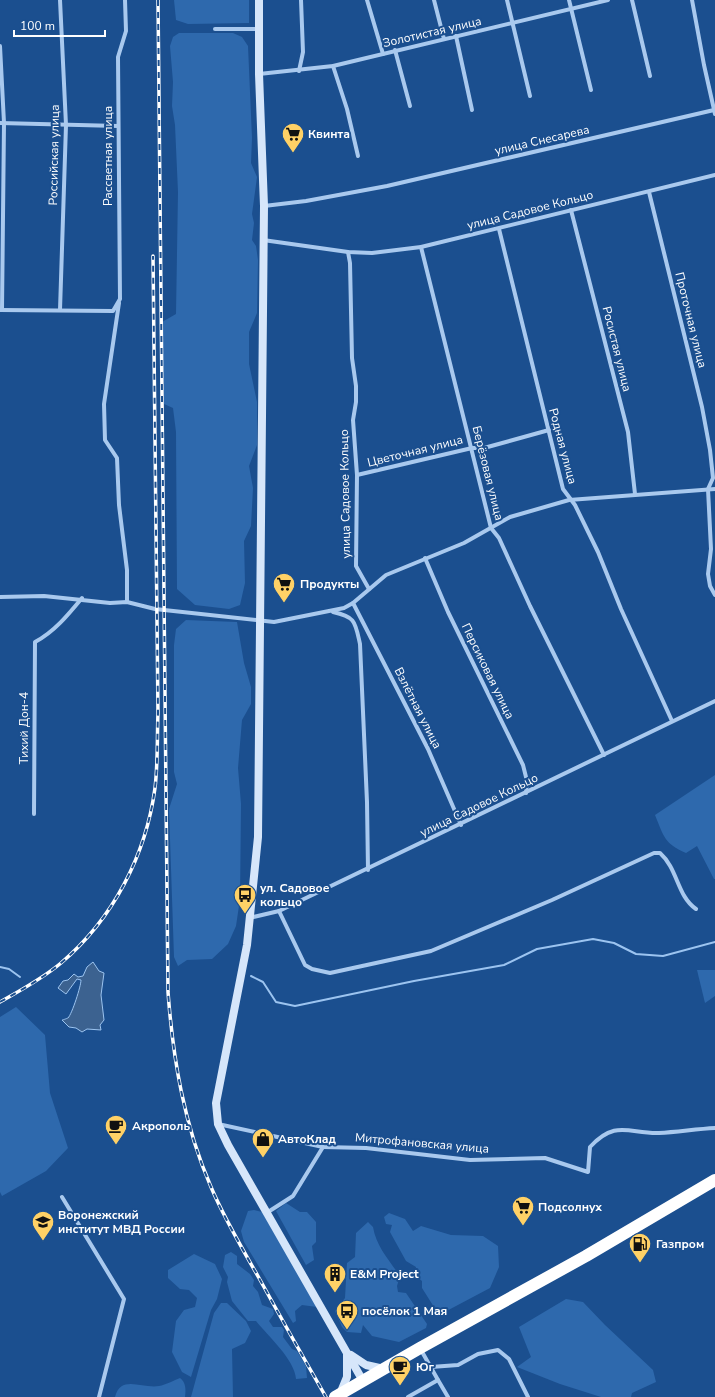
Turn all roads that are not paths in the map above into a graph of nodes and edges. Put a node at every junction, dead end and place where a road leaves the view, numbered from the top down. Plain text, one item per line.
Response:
1 (60, 0) edge
2 (125, 0) edge
3 (259, 0) edge
4 (301, 0) edge
5 (367, 0) edge
6 (434, 0) edge
7 (507, 0) edge
8 (569, 0) edge
9 (608, 0) edge
10 (632, 0) edge
11 (692, 0) edge
12 (572, 9) junction
13 (512, 23) junction
14 (260, 29) junction
15 (215, 30) dead end
16 (456, 36) junction
17 (444, 39) junction
18 (0, 46) edge
19 (395, 50) junction
20 (383, 54) junction
21 (333, 66) junction
22 (299, 71) junction
23 (259, 74) junction
24 (650, 76) dead end
25 (592, 90) dead end
26 (530, 96) dead end
27 (410, 106) dead end
28 (472, 110) dead end
29 (714, 112) edge
30 (2, 123) edge
31 (66, 125) junction
32 (118, 126) junction
33 (358, 156) dead end
34 (715, 175) edge
35 (649, 192) junction
36 (264, 206) junction
37 (571, 210) junction
38 (499, 229) junction
39 (263, 240) junction
40 (421, 248) junction
41 (348, 252) junction
42 (120, 299) junction
43 (1, 310) edge
44 (60, 310) junction
45 (549, 430) junction
46 (472, 448) junction
47 (357, 475) junction
48 (708, 489) junction
49 (715, 489) edge
50 (635, 494) junction
51 (569, 500) junction
52 (491, 528) junction
53 (425, 558) junction
54 (369, 589) junction
55 (715, 595) edge
56 (0, 597) edge
57 (82, 598) junction
58 (127, 602) junction
59 (353, 603) junction
60 (331, 611) junction
61 (259, 620) junction
62 (715, 701) edge
63 (672, 721) junction
64 (604, 755) junction
65 (526, 793) junction
66 (34, 814) dead end
67 (461, 825) junction
68 (368, 870) junction
69 (696, 909) dead end
70 (279, 911) junction
71 (249, 918) junction
72 (218, 1124) junction
73 (715, 1128) edge
74 (323, 1146) junction
75 (715, 1180) edge
76 (62, 1197) dead end
77 (268, 1212) junction
78 (420, 1348) junction
79 (346, 1350) junction
80 (431, 1367) junction
81 (384, 1369) junction
82 (438, 1380) junction
83 (364, 1381) junction
84 (337, 1396) edge
85 (99, 1397) edge
86 (408, 1397) edge
87 (448, 1397) edge
88 (528, 1397) edge

1 - 31 street, Российская улица
2 - 32 street, Рассветная улица
3 - 14 street
4 - 22 street
5 - 20 street
6 - 17 street
7 - 13 street
8 - 12 street
9 - 12 street, Золотистая улица
10 - 24 street
11 - 29 street, улица Снесарева
12 - 13 street, Золотистая улица
12 - 25 street
13 - 16 street, Золотистая улица
13 - 26 street
14 - 15 street
14 - 23 street
16 - 17 street, Золотистая улица
16 - 28 street
17 - 19 street, Золотистая улица
18 - 30 street
19 - 20 street, Золотистая улица
19 - 27 street
20 - 21 street, Золотистая улица
21 - 22 street, Золотистая улица
21 - 33 street
22 - 23 street, Золотистая улица
23 - 36 street
29 - 36 street, улица Снесарева
30 - 31 street
30 - 43 street
31 - 32 street
31 - 44 street, Российская улица
32 - 42 street, Рассветная улица
34 - 35 street, улица Садовое Кольцо
35 - 37 street, улица Садовое Кольцо
35 - 48 street, Проточная улица
36 - 39 street
37 - 38 street, улица Садовое Кольцо
37 - 50 street, Росистая улица
38 - 40 street, улица Садовое Кольцо
38 - 45 street, Родная улица
39 - 41 street, улица Садовое Кольцо
39 - 61 street
40 - 41 street, улица Садовое Кольцо
40 - 46 street, Берёзовая улица
41 - 47 street, улица Садовое Кольцо
42 - 44 street, Рассветная улица
42 - 58 street
43 - 44 street
45 - 46 street, Цветочная улица
45 - 51 street, Родная улица
46 - 47 street, Цветочная улица
46 - 52 street, Берёзовая улица
47 - 54 street, улица Садовое Кольцо
48 - 49 street
48 - 50 street
48 - 55 street, Проточная улица
50 - 51 street
51 - 52 street
51 - 63 street, Родная улица
52 - 53 street
52 - 64 street, Берёзовая улица
53 - 54 street
53 - 65 street, Персиковая улица
54 - 59 street
56 - 57 street
57 - 58 street
57 - 66 street, Тихий Дон-4
58 - 61 street
59 - 60 street
59 - 67 street, Взлётная улица
60 - 61 street
60 - 68 street
61 - 71 street
62 - 63 street, улица Садовое Кольцо
63 - 64 street, улица Садовое Кольцо
64 - 65 street, улица Садовое Кольцо
65 - 67 street, улица Садовое Кольцо
67 - 68 street, улица Садовое Кольцо
68 - 70 street, улица Садовое Кольцо
69 - 70 street
70 - 71 street, улица Садовое Кольцо
71 - 72 street
72 - 74 street, Митрофановская улица
72 - 77 street
73 - 74 street, Митрофановская улица
74 - 77 street
75 - 78 highway
76 - 85 street
77 - 79 street
78 - 80 street
78 - 81 highway
79 - 81 street
79 - 83 street
79 - 84 street
80 - 82 street
80 - 88 street
81 - 83 highway
82 - 86 street
82 - 87 street
83 - 84 highway

